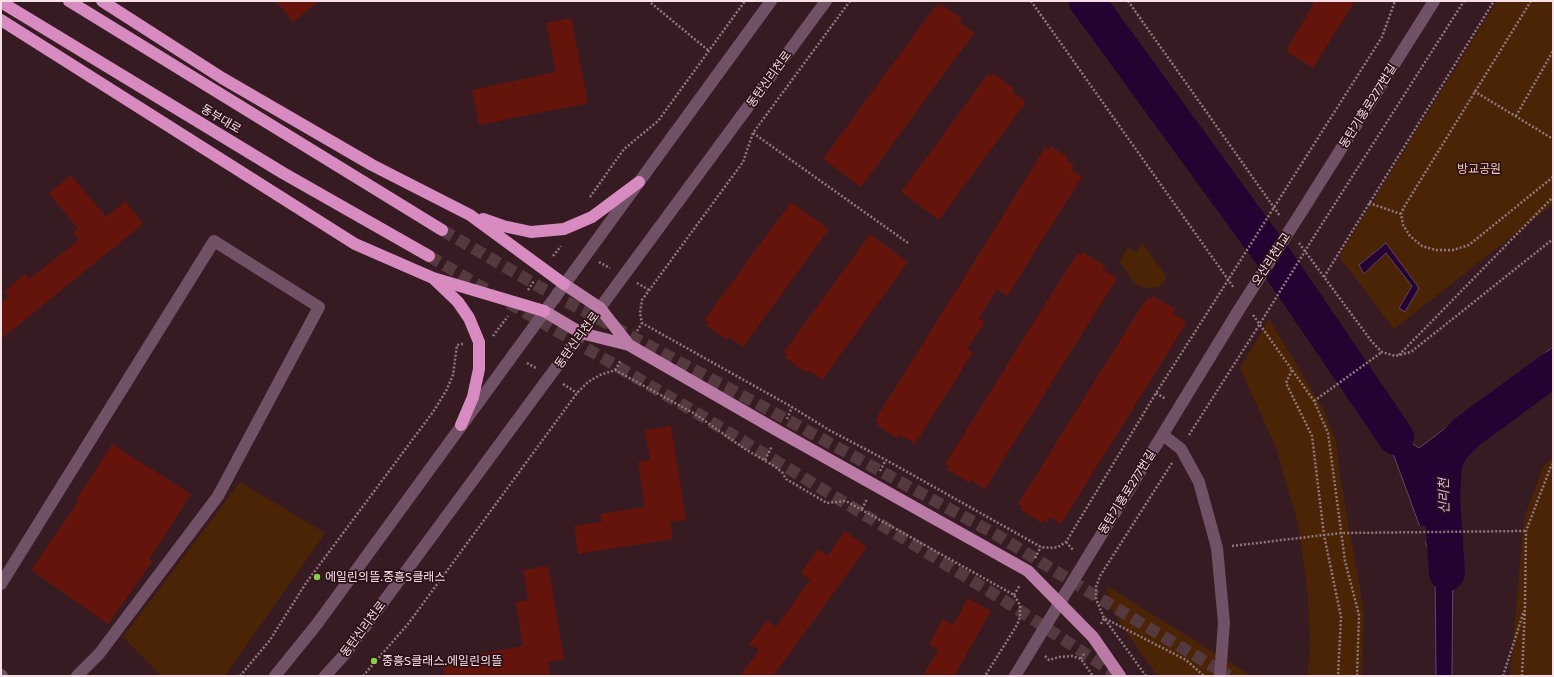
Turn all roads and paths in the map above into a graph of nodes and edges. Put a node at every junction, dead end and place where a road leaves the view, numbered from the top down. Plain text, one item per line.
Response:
1 (70, 1) edge
2 (102, 1) edge
3 (745, 1) edge
4 (771, 1) edge
5 (826, 1) edge
6 (850, 1) edge
7 (1031, 1) edge
8 (1128, 1) edge
9 (1395, 1) edge
10 (1434, 1) edge
11 (1464, 1) edge
12 (1494, 1) edge
13 (1531, 1) edge
14 (1, 2) edge
15 (651, 3) dead end
16 (1, 20) edge
17 (709, 50) junction
18 (1553, 51) edge
19 (1474, 91) junction
20 (1516, 116) junction
21 (754, 133) junction
22 (1553, 139) edge
23 (1553, 175) edge
24 (639, 182) junction
25 (1553, 197) edge
26 (587, 199) dead end
27 (1369, 203) junction
28 (1302, 211) joint
29 (1401, 214) junction
30 (470, 215) junction
31 (1283, 221) dead end
32 (442, 230) tunnel mouth
33 (1297, 239) dead end
34 (1553, 239) edge
35 (908, 242) dead end
36 (429, 256) tunnel mouth
37 (1324, 277) junction
38 (433, 278) junction
39 (564, 284) junction
40 (1237, 293) dead end
41 (600, 308) junction
42 (1245, 310) junction
43 (544, 311) junction
44 (581, 333) junction
45 (457, 345) dead end
46 (629, 345) junction
47 (1382, 352) junction
48 (1398, 355) junction
49 (1292, 370) junction
50 (1314, 401) junction
51 (461, 425) junction
52 (1163, 434) junction
53 (1181, 449) junction
54 (1553, 464) edge
55 (1526, 531) junction
56 (1341, 533) junction
57 (1324, 535) junction
58 (1217, 548) junction
59 (1, 584) edge
60 (1059, 602) junction
61 (1525, 606) junction
62 (1104, 618) junction
63 (1049, 660) dead end
64 (77, 676) edge
65 (240, 676) edge
66 (275, 676) edge
67 (325, 676) edge
68 (364, 676) edge
69 (985, 676) edge
70 (1015, 676) edge
71 (1093, 676) edge
72 (1120, 676) edge
73 (1146, 676) edge
74 (1204, 676) edge
75 (1220, 676) edge
76 (1338, 676) edge
77 (1357, 676) edge
78 (1503, 676) edge
79 (1522, 676) edge

1 - 32 highway, 동부대로
2 - 30 highway
3 - 17 path
4 - 24 street
5 - 41 street, 동탄신리천로
6 - 21 path
7 - 40 path
8 - 31 path
9 - 21 path, bridge
10 - 28 street, 동탄기흥로277번길
11 - 53 path, bridge
12 - 27 path
13 - 19 path
14 - 36 highway, 동부대로
15 - 17 path
16 - 38 highway
17 - 26 path
18 - 20 path
19 - 20 path
19 - 29 path
20 - 22 path
21 - 35 path
23 - 29 path
24 - 30 highway
24 - 39 street
25 - 48 path
27 - 29 path
27 - 37 path
28 - 42 street, 오산리천1교, bridge
30 - 39 highway
33 - 37 path
34 - 48 path
37 - 47 path
38 - 43 highway
38 - 51 highway
39 - 41 main road
39 - 43 street
41 - 44 street, 동탄신리천로
41 - 46 main road
42 - 49 path
42 - 52 street, 동탄기흥로277번길
43 - 44 main road
43 - 51 street
44 - 46 main road
44 - 67 street, 동탄신리천로
45 - 65 path
46 - 60 main road
47 - 48 path
47 - 50 path
49 - 50 path
49 - 57 path
50 - 56 path
51 - 66 street
52 - 53 street
52 - 60 street, 동탄기흥로277번길
53 - 58 street
53 - 62 path
54 - 55 path
55 - 56 path
55 - 61 path
56 - 57 path
56 - 77 path
57 - 58 path
57 - 76 path
58 - 75 street
59 - 64 street
60 - 70 street, 동탄기흥로277번길
60 - 72 main road
61 - 78 path
61 - 79 path
62 - 73 path
62 - 74 path
63 - 71 path
68 - 69 path

